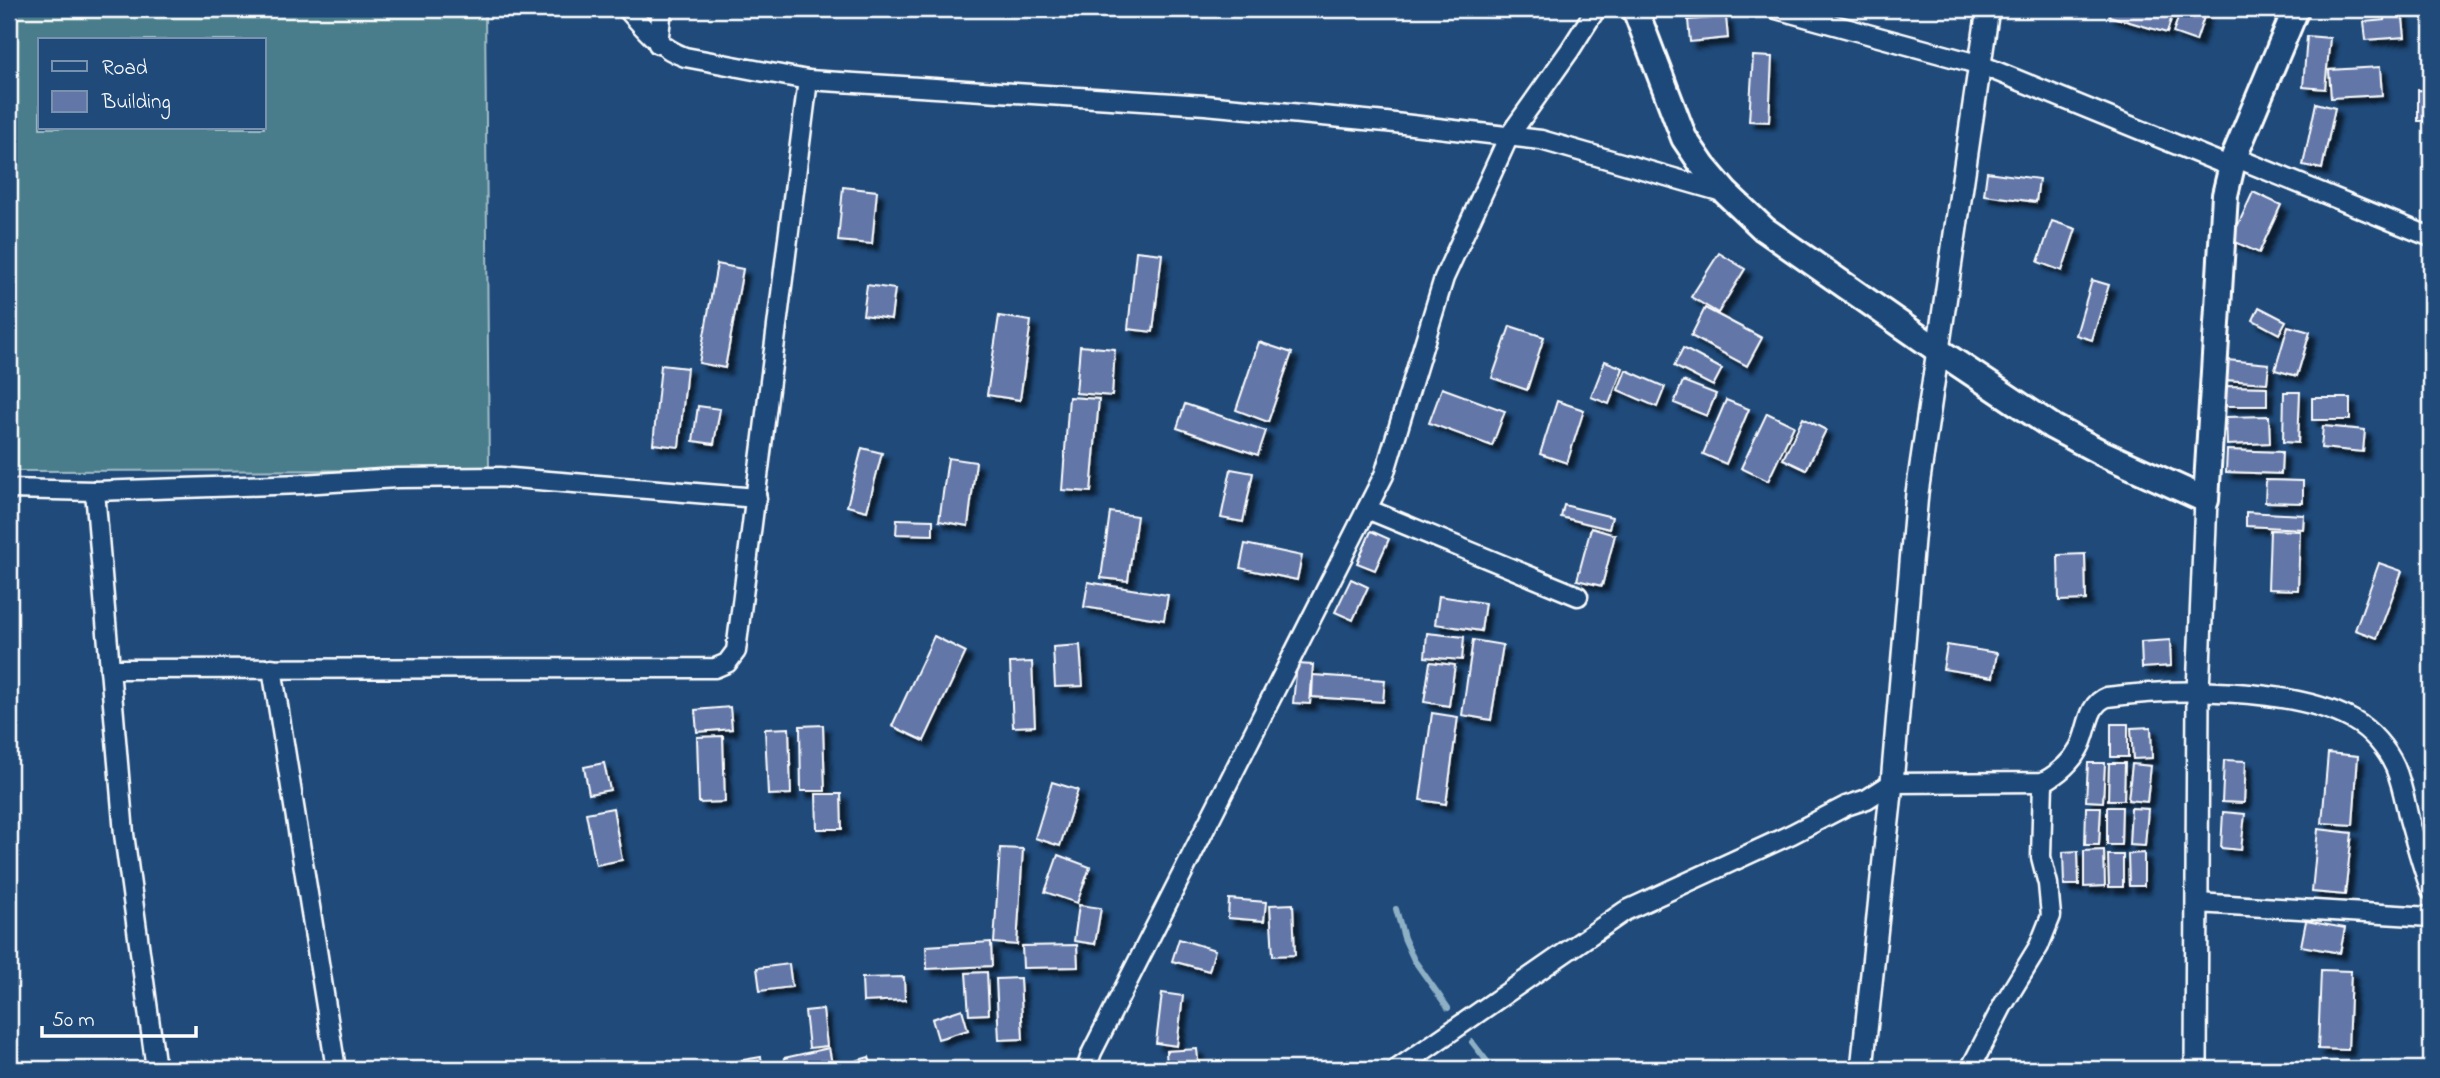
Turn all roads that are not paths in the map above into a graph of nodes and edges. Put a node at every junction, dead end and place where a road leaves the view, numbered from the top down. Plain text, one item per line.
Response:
1 (627, 9) edge
2 (662, 9) edge
3 (1596, 9) edge
4 (1635, 9) edge
5 (1776, 9) edge
6 (1988, 9) edge
7 (2296, 9) edge
8 (658, 44) junction
9 (1981, 65) junction
10 (808, 80) junction
11 (1509, 136) junction
12 (2232, 162) junction
13 (1726, 193) junction
14 (2431, 237) edge
15 (1939, 351) junction
16 (9, 489) edge
17 (95, 491) junction
18 (757, 498) junction
19 (2206, 500) junction
20 (1367, 509) junction
21 (1578, 596) dead end
22 (272, 668) junction
23 (110, 669) junction
24 (2198, 691) junction
25 (2043, 782) junction
26 (1892, 783) junction
27 (2431, 890) edge
28 (2197, 903) junction
29 (2431, 917) edge
30 (156, 1069) edge
31 (336, 1069) edge
32 (1086, 1069) edge
33 (1397, 1069) edge
34 (1862, 1069) edge
35 (1969, 1069) edge
36 (2196, 1069) edge

1 - 8 street
2 - 8 street
3 - 11 street
4 - 13 main road
5 - 9 street
6 - 9 street
7 - 12 main road
8 - 10 street
9 - 12 street
9 - 15 street
10 - 11 street
10 - 18 street
11 - 13 street
11 - 20 street
12 - 14 street
12 - 19 main road
13 - 15 main road
15 - 19 main road
15 - 26 street
16 - 17 street
17 - 18 street
17 - 23 street
18 - 22 street
19 - 24 street
20 - 21 street
20 - 32 street
22 - 23 street
22 - 31 street
23 - 30 street
24 - 25 street
24 - 27 street
24 - 28 street
25 - 26 street
25 - 35 street
26 - 33 street
26 - 34 street
28 - 29 street
28 - 36 street

